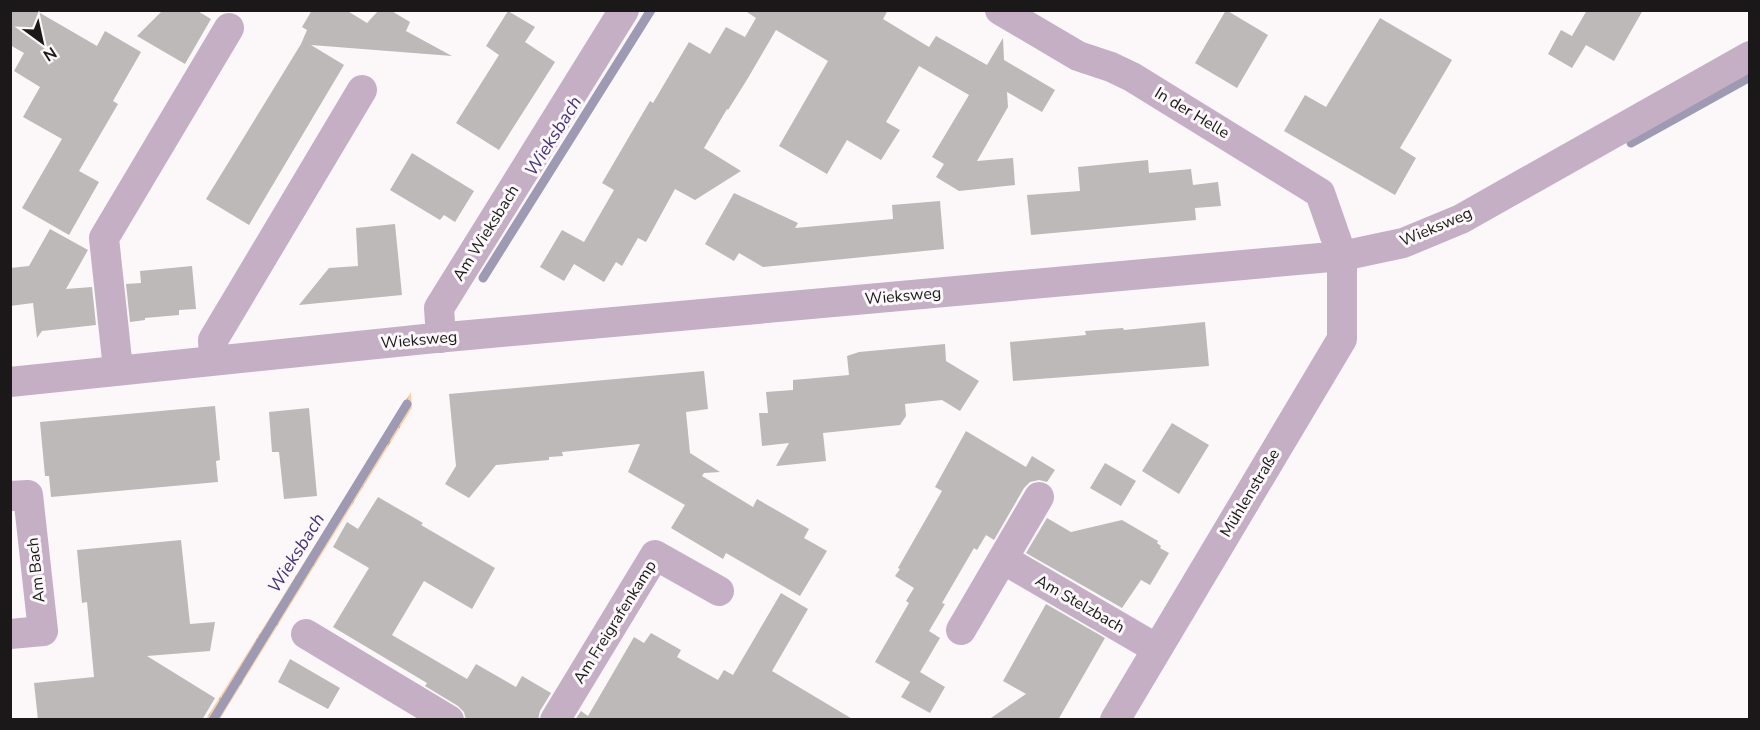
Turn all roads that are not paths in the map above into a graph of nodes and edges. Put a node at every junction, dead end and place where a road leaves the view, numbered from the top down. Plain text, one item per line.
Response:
1 (624, 10) edge
2 (1000, 10) edge
3 (229, 28) dead end
4 (1749, 56) edge
5 (362, 90) dead end
6 (1342, 256) junction
7 (441, 338) junction
8 (214, 360) junction
9 (118, 369) junction
10 (10, 382) edge
11 (10, 496) edge
12 (1039, 497) dead end
13 (1003, 559) junction
14 (719, 591) dead end
15 (961, 630) dead end
16 (10, 634) edge
17 (306, 634) dead end
18 (1157, 649) junction
19 (449, 720) edge
20 (555, 720) edge
21 (1115, 720) edge

1 - 7 street, Am Wieksbach
2 - 6 street, In der Helle
3 - 9 street
4 - 6 street, Wieksweg
5 - 8 street
6 - 7 street, Wieksweg
6 - 18 street, Mühlenstraße
7 - 8 street, Wieksweg
8 - 9 street, Wieksweg
9 - 10 street, Wieksweg
11 - 16 street, Am Bach
12 - 13 street
13 - 15 street
13 - 18 street, Am Stelzbach
14 - 20 street, Am Freigrafenkamp
17 - 19 street
18 - 21 street, Mühlenstraße

